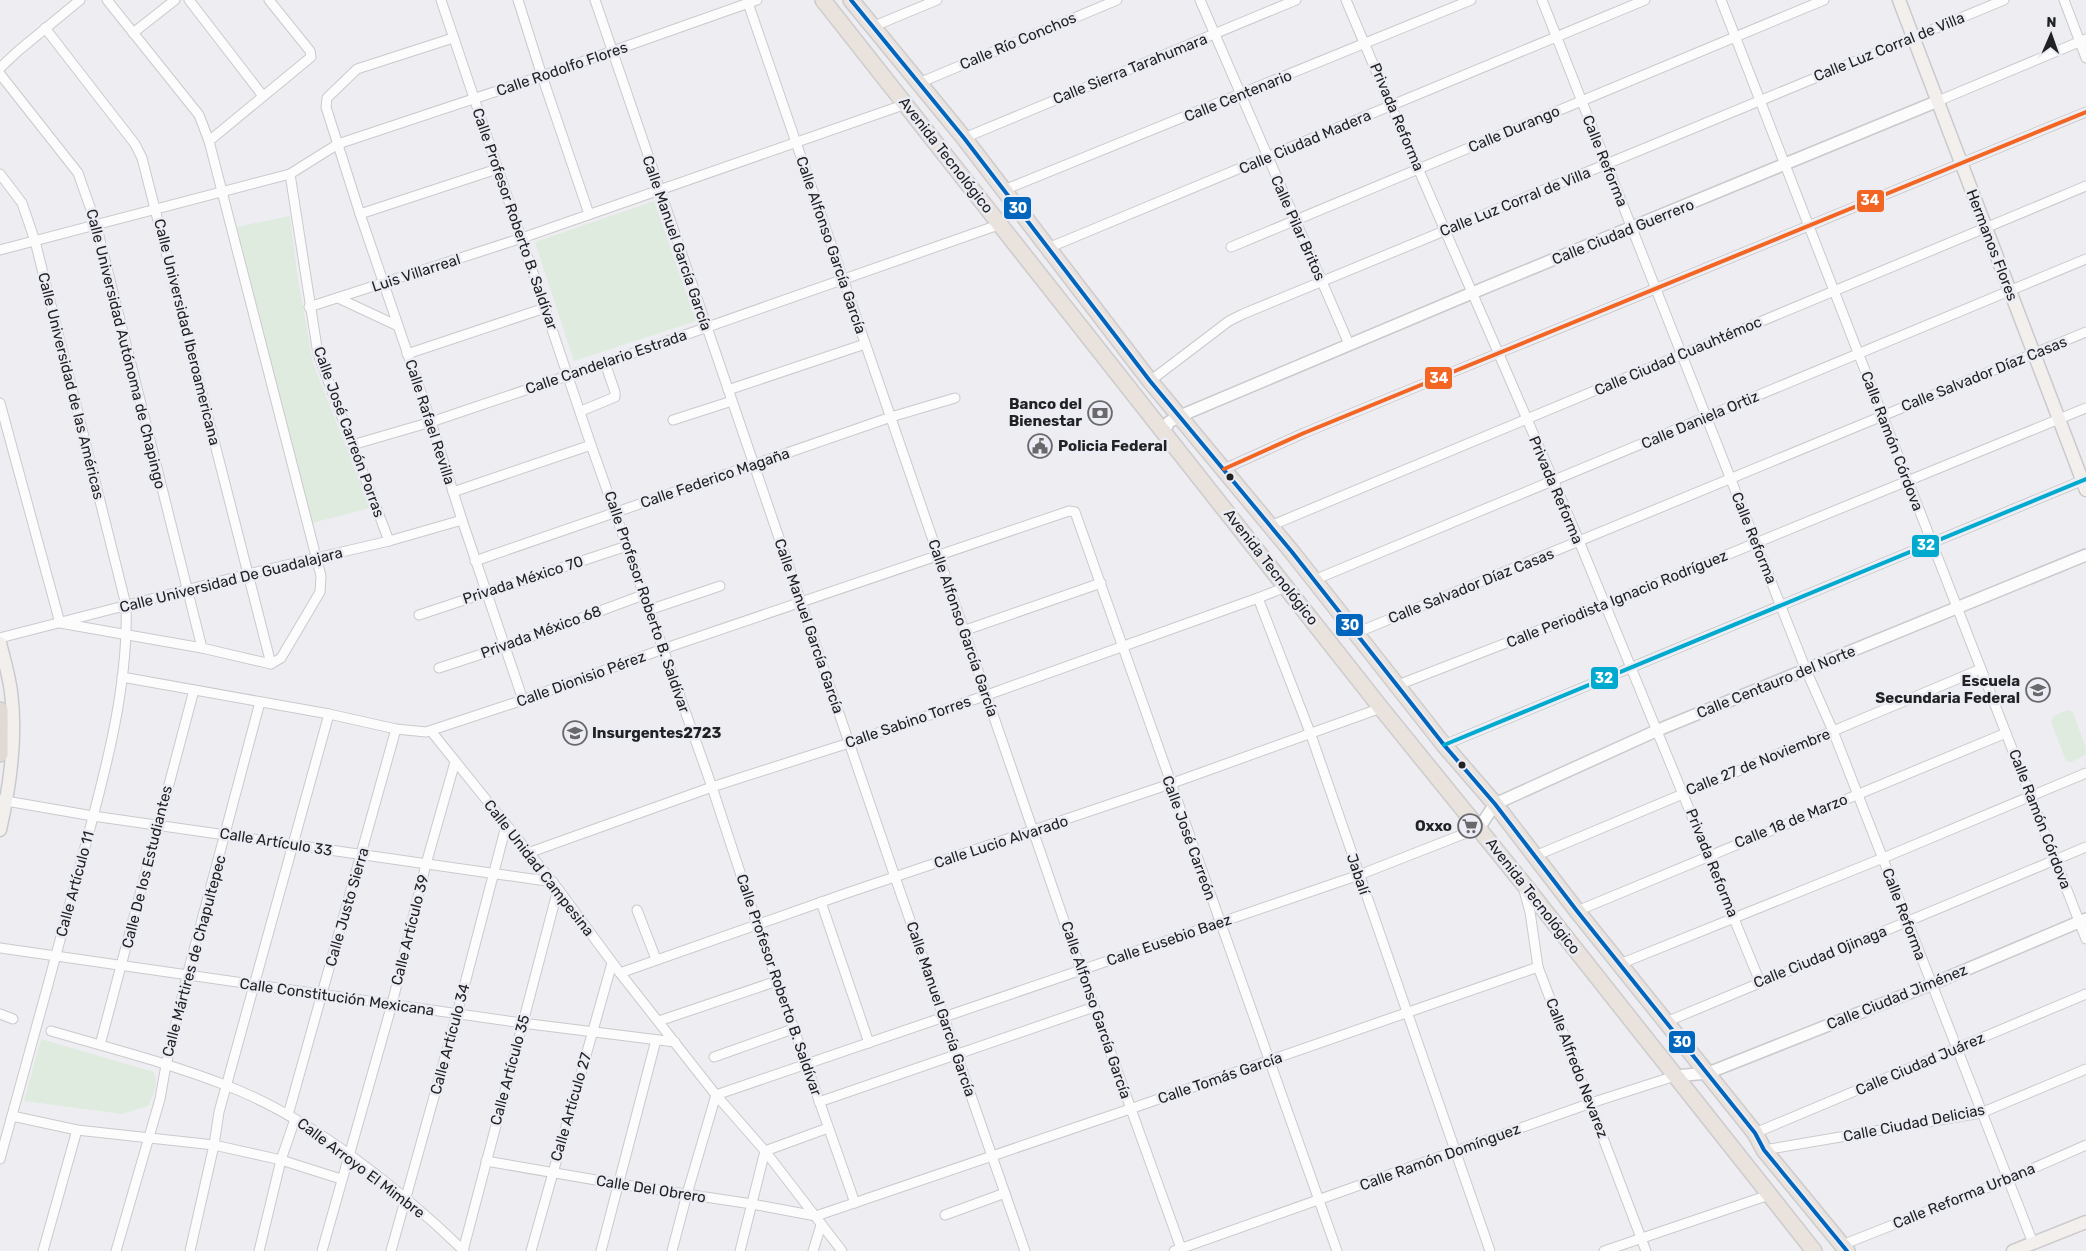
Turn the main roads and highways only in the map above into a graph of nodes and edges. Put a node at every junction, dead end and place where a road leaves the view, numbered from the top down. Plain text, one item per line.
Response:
1 (823, 0) edge
2 (851, 0) edge
3 (1898, 0) edge
4 (2085, 483) edge
5 (0, 643) edge
6 (0, 710) edge
7 (0, 754) edge
8 (3, 801) edge
9 (0, 830) edge
10 (2086, 1222) edge
11 (1844, 1248) edge
12 (1814, 1251) edge
13 (2013, 1251) edge

1 - 12 main road, Avenida Tecnológico
2 - 11 main road, Avenida Tecnológico
3 - 4 main road, Hermanos Flores
5 - 8 main road
6 - 7 highway
8 - 9 main road
10 - 13 main road

